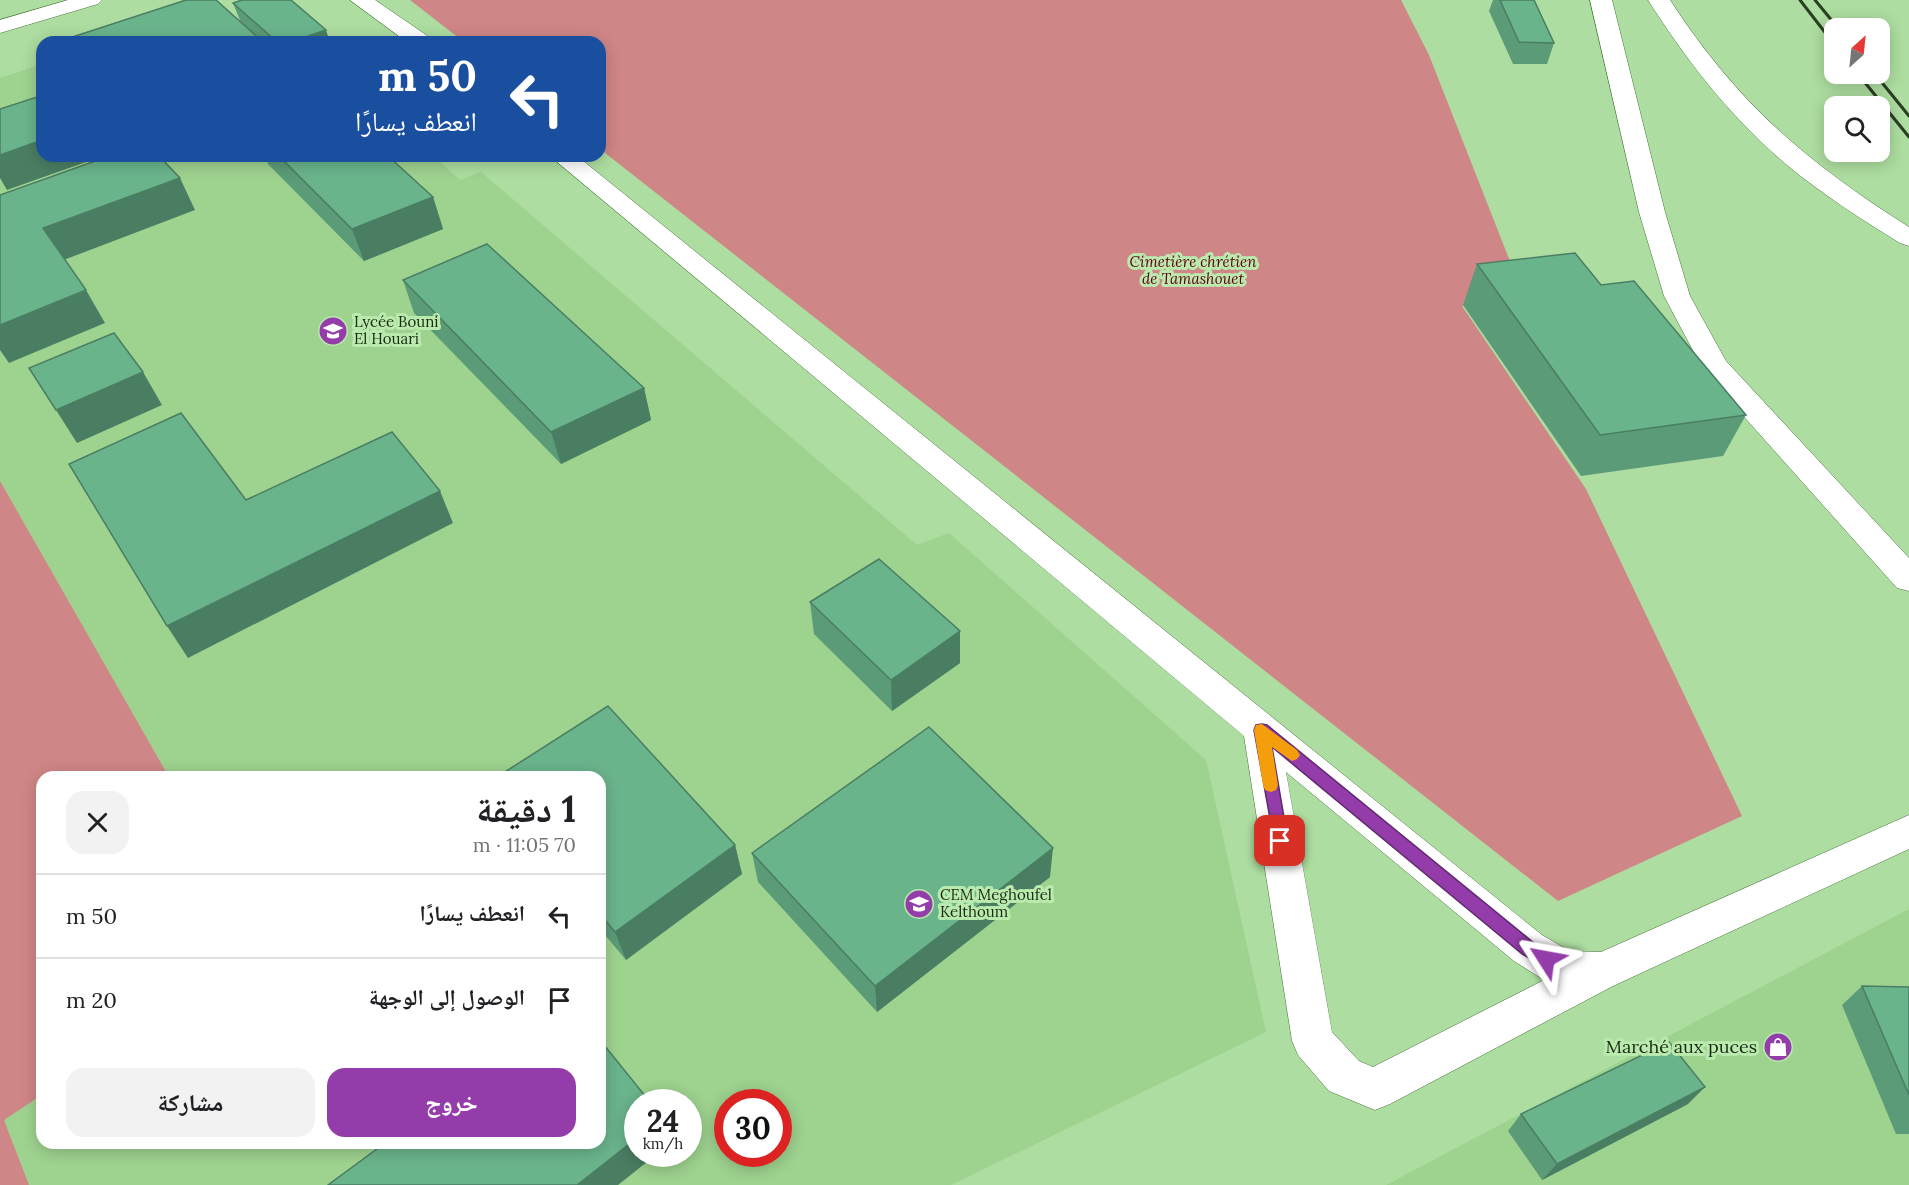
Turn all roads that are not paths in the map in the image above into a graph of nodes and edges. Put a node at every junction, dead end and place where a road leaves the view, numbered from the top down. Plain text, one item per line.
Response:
1 (91, 0) edge
2 (361, 0) edge
3 (1601, 0) edge
4 (1659, 0) edge
5 (0, 27) edge
6 (412, 36) edge
7 (569, 162) edge
8 (1909, 238) edge
9 (1909, 579) edge
10 (1262, 730) junction
11 (1909, 831) edge
12 (1603, 970) junction

1 - 5 street
2 - 6 street
3 - 9 street
4 - 8 street
7 - 10 street
10 - 12 street
10 - 12 street
11 - 12 street

